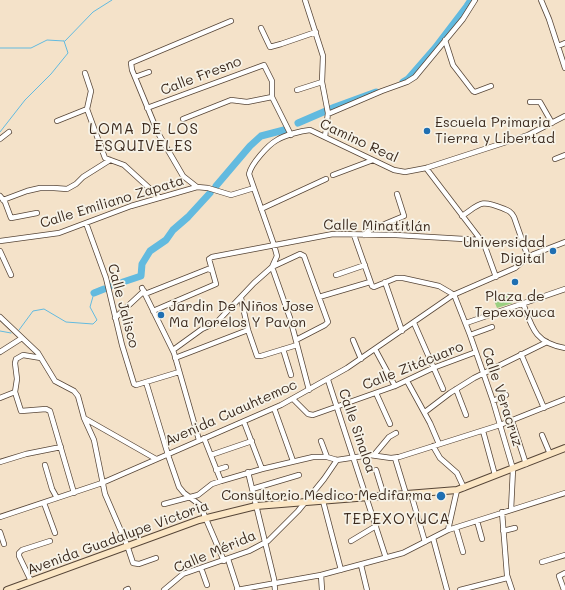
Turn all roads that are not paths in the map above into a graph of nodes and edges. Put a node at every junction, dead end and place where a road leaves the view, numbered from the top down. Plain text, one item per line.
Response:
1 (305, 0) edge
2 (475, 0) edge
3 (541, 0) edge
4 (231, 21) dead end
5 (261, 28) dead end
6 (316, 32) junction
7 (445, 40) junction
8 (565, 43) edge
9 (558, 46) junction
10 (565, 68) edge
11 (149, 72) dead end
12 (85, 73) dead end
13 (135, 77) junction
14 (322, 82) junction
15 (491, 86) dead end
16 (298, 90) dead end
17 (272, 97) junction
18 (530, 102) dead end
19 (147, 108) junction
20 (87, 109) junction
21 (328, 112) junction
22 (565, 116) edge
23 (182, 119) dead end
24 (57, 121) dead end
25 (552, 123) junction
26 (9, 132) dead end
27 (291, 135) junction
28 (325, 136) junction
29 (0, 138) edge
30 (565, 155) edge
31 (555, 159) dead end
32 (110, 160) junction
33 (373, 160) junction
34 (426, 168) junction
35 (333, 175) dead end
36 (326, 179) dead end
37 (197, 188) junction
38 (254, 188) junction
39 (397, 194) dead end
40 (2, 198) edge
41 (159, 198) junction
42 (261, 209) junction
43 (37, 213) dead end
44 (462, 216) junction
45 (86, 223) junction
46 (354, 235) junction
47 (364, 235) junction
48 (481, 240) junction
49 (0, 241) edge
50 (565, 242) edge
51 (274, 245) junction
52 (0, 251) edge
53 (528, 257) junction
54 (364, 265) junction
55 (272, 267) junction
56 (211, 270) junction
57 (11, 275) dead end
58 (336, 275) dead end
59 (496, 277) junction
60 (370, 282) junction
61 (385, 282) junction
62 (565, 289) edge
63 (144, 291) junction
64 (454, 295) junction
65 (319, 297) junction
66 (241, 298) junction
67 (523, 302) junction
68 (153, 311) junction
69 (0, 318) edge
70 (115, 318) junction
71 (414, 323) junction
72 (466, 324) junction
73 (492, 327) dead end
74 (248, 330) junction
75 (402, 331) junction
76 (470, 334) junction
77 (22, 338) junction
78 (353, 340) dead end
79 (296, 342) junction
80 (547, 342) junction
81 (565, 348) edge
82 (284, 349) junction
83 (375, 349) junction
84 (173, 350) junction
85 (0, 352) edge
86 (476, 352) junction
87 (522, 354) junction
88 (42, 358) junction
89 (175, 358) junction
90 (361, 359) junction
91 (433, 368) junction
92 (179, 372) junction
93 (483, 373) junction
94 (291, 375) dead end
95 (328, 380) junction
96 (146, 382) junction
97 (407, 382) junction
98 (395, 386) junction
99 (443, 389) dead end
100 (456, 389) junction
101 (309, 390) junction
102 (15, 392) junction
103 (376, 393) junction
104 (506, 395) dead end
105 (0, 398) edge
106 (293, 399) junction
107 (565, 399) edge
108 (493, 400) junction
109 (337, 406) junction
110 (274, 408) junction
111 (544, 408) junction
112 (425, 412) junction
113 (466, 415) dead end
114 (84, 418) junction
115 (512, 421) junction
116 (244, 422) junction
117 (390, 424) dead end
118 (500, 425) junction
119 (483, 430) junction
120 (396, 433) dead end
121 (542, 435) dead end
122 (204, 438) junction
123 (199, 440) junction
124 (252, 441) junction
125 (321, 441) dead end
126 (439, 444) junction
127 (433, 446) junction
128 (60, 447) junction
129 (565, 448) edge
130 (167, 454) junction
131 (550, 454) junction
132 (211, 455) junction
133 (374, 455) junction
134 (327, 457) junction
135 (354, 457) junction
136 (394, 458) junction
137 (156, 459) junction
138 (337, 460) junction
139 (293, 461) junction
140 (0, 462) edge
141 (526, 464) junction
142 (45, 465) dead end
143 (226, 467) dead end
144 (513, 468) junction
145 (262, 469) junction
146 (216, 470) junction
147 (376, 470) dead end
148 (248, 472) junction
149 (299, 475) dead end
150 (495, 475) junction
151 (221, 481) junction
152 (102, 483) junction
153 (460, 489) junction
154 (252, 490) junction
155 (74, 492) junction
156 (565, 493) edge
157 (409, 494) junction
158 (384, 496) junction
159 (367, 497) junction
160 (58, 498) junction
161 (191, 498) junction
162 (323, 501) junction
163 (305, 502) junction
164 (44, 503) junction
165 (164, 504) dead end
166 (256, 506) junction
167 (511, 510) junction
168 (502, 512) junction
169 (0, 518) edge
170 (207, 518) junction
171 (477, 521) junction
172 (376, 526) junction
173 (456, 528) junction
174 (516, 528) dead end
175 (448, 530) junction
176 (503, 531) junction
177 (0, 532) edge
178 (54, 533) dead end
179 (433, 538) junction
180 (482, 539) dead end
181 (50, 541) dead end
182 (351, 541) dead end
183 (425, 542) junction
184 (4, 544) dead end
185 (265, 544) junction
186 (127, 546) junction
187 (463, 552) dead end
188 (565, 555) edge
189 (156, 558) dead end
190 (386, 558) junction
191 (226, 560) junction
192 (542, 562) dead end
193 (361, 565) junction
194 (201, 568) junction
195 (341, 570) junction
196 (565, 573) edge
197 (321, 575) junction
198 (507, 578) junction
199 (31, 581) junction
200 (274, 584) junction
201 (207, 585) dead end
202 (6, 590) edge
203 (164, 590) edge
204 (238, 590) edge
205 (275, 590) edge
206 (322, 590) edge
207 (367, 590) edge
208 (446, 590) edge
209 (460, 590) edge
210 (512, 590) edge
211 (564, 590) edge

1 - 6 street
2 - 7 street
3 - 9 street
4 - 13 street
5 - 6 street
6 - 14 street
7 - 15 street
7 - 21 street
8 - 9 street
9 - 10 street
11 - 13 street
12 - 20 street
13 - 19 street
14 - 16 street
14 - 21 street
17 - 19 street, Calle Fresno
17 - 23 street
17 - 27 street
18 - 25 street
19 - 37 street
20 - 24 street
20 - 32 street
21 - 28 street
22 - 25 street, Camino Real
25 - 34 street, Camino Real
26 - 29 street
27 - 28 street, Camino Real
27 - 38 street, Camino Real
28 - 33 street, Camino Real
30 - 31 street
32 - 40 street
32 - 41 street
33 - 34 street, Camino Real
33 - 35 street
34 - 44 street
36 - 42 street
37 - 38 street, Calle Emiliano Zapata
37 - 41 street, Calle Emiliano Zapata
38 - 42 street
39 - 47 street
40 - 43 street
41 - 45 street, Calle Emiliano Zapata
42 - 51 street
44 - 48 street
44 - 53 street
45 - 49 street, Calle Emiliano Zapata
45 - 70 street, Calle Jalisco
46 - 47 street, Calle Minatitlán
46 - 51 street, Calle Minatitlán
46 - 54 street
47 - 48 street, Calle Minatitlán
48 - 59 street
50 - 53 street, Avenida Cuauhtemoc
51 - 55 street
51 - 56 street, Calle Minatitlán
52 - 57 street
53 - 59 street, Avenida Cuauhtemoc
54 - 58 street
54 - 60 street
55 - 65 street
55 - 66 street
55 - 79 street
56 - 63 street
56 - 68 street
59 - 64 street, Avenida Cuauhtemoc
60 - 61 street
60 - 65 street
61 - 64 street
61 - 75 street
62 - 67 street
63 - 68 street
63 - 70 street
64 - 71 street, Avenida Cuauhtemoc
64 - 72 street, Calle Veracruz
65 - 79 street
66 - 74 street
66 - 84 street
67 - 72 street
67 - 80 street
68 - 84 street
69 - 77 street
70 - 96 street, Calle Jalisco
71 - 75 street, Avenida Cuauhtemoc
71 - 91 street
72 - 76 street, Calle Veracruz
73 - 76 street
74 - 82 street
74 - 89 street
75 - 83 street, Avenida Cuauhtemoc
76 - 86 street, Calle Veracruz
77 - 85 street
77 - 88 street
78 - 90 street
79 - 82 street
79 - 101 street
80 - 81 street
80 - 87 street
82 - 94 street
83 - 90 street, Avenida Cuauhtemoc
83 - 98 street
84 - 89 street
86 - 91 street, Calle Zitácuaro
86 - 93 street, Calle Veracruz
87 - 93 street
87 - 111 street
88 - 102 street
88 - 114 street
89 - 92 street
90 - 95 street, Avenida Cuauhtemoc
91 - 97 street, Calle Zitácuaro
91 - 99 street
92 - 96 street
92 - 123 street
93 - 100 street
93 - 108 street, Calle Veracruz
95 - 101 street, Avenida Cuauhtemoc
95 - 109 street, Calle Sinaloa
96 - 130 street
97 - 98 street, Calle Zitácuaro
97 - 112 street
98 - 103 street, Calle Zitácuaro
100 - 112 street
100 - 113 street
101 - 106 street, Avenida Cuauhtemoc
102 - 105 street
102 - 128 street
103 - 109 street, Calle Zitácuaro
103 - 117 street
104 - 108 street
106 - 109 street, Calle Zitácuaro
106 - 110 street, Avenida Cuauhtemoc
107 - 111 street
108 - 118 street, Calle Veracruz
109 - 135 street, Calle Sinaloa
110 - 116 street, Avenida Cuauhtemoc
110 - 139 street
111 - 115 street
112 - 126 street
114 - 137 street
114 - 152 street
115 - 118 street
115 - 141 street
116 - 122 street, Avenida Cuauhtemoc
116 - 124 street
118 - 119 street
118 - 144 street, Calle Veracruz
119 - 126 street
119 - 150 street
120 - 133 street
121 - 131 street
122 - 123 street, Avenida Cuauhtemoc
122 - 132 street
123 - 130 street, Avenida Cuauhtemoc
124 - 132 street
124 - 145 street
125 - 134 street
126 - 127 street
127 - 136 street
127 - 153 street
128 - 140 street
128 - 155 street
129 - 131 main road, Avenida Guadalupe Victoria
130 - 137 street, Avenida Cuauhtemoc
130 - 161 street
131 - 141 main road, Avenida Guadalupe Victoria
132 - 146 street
133 - 135 street
133 - 136 street
134 - 138 street
134 - 139 street
135 - 138 street
135 - 159 street, Calle Sinaloa
136 - 157 street
137 - 152 street, Avenida Cuauhtemoc
138 - 163 street, Calle Mérida
139 - 145 street
141 - 144 main road, Avenida Guadalupe Victoria
142 - 160 street
143 - 146 street
144 - 150 main road, Avenida Guadalupe Victoria
144 - 167 street, Calle Veracruz
145 - 148 street
146 - 151 street
147 - 158 street
148 - 151 street
148 - 154 street
149 - 154 street
150 - 153 main road, Avenida Guadalupe Victoria
151 - 161 street
152 - 155 street, Avenida Cuauhtemoc
152 - 186 street
153 - 157 main road, Avenida Guadalupe Victoria
153 - 175 street
154 - 166 street
155 - 160 street, Avenida Cuauhtemoc
156 - 167 street
157 - 158 main road, Avenida Guadalupe Victoria
157 - 183 street
158 - 159 main road, Avenida Guadalupe Victoria
159 - 162 main road, Avenida Guadalupe Victoria
159 - 172 street, Calle Sinaloa
160 - 164 street, Avenida Cuauhtemoc
161 - 165 street
161 - 170 street
162 - 163 main road, Avenida Guadalupe Victoria
162 - 195 street
163 - 166 main road, Avenida Guadalupe Victoria
163 - 185 street, Calle Mérida
164 - 169 street, Avenida Cuauhtemoc
164 - 178 street
166 - 170 main road, Avenida Guadalupe Victoria
166 - 185 street
167 - 168 street
168 - 171 street
168 - 176 street
170 - 186 main road, Avenida Guadalupe Victoria
170 - 191 street
171 - 173 street
171 - 180 street
172 - 182 street
172 - 190 street, Calle Sinaloa
173 - 175 street
173 - 187 street
174 - 176 street
175 - 179 street
176 - 198 street
177 - 184 street
179 - 183 street
179 - 208 street
181 - 199 street
183 - 190 street
185 - 191 street, Calle Mérida
185 - 200 street
186 - 189 street
186 - 199 main road, Avenida Guadalupe Victoria
188 - 192 street
190 - 193 street
191 - 194 street, Calle Mérida
191 - 204 street
193 - 195 street
193 - 207 street
194 - 201 street
194 - 203 street, Calle Mérida
195 - 197 street
196 - 211 street
197 - 200 street
197 - 206 street
198 - 209 street
198 - 210 street
199 - 202 main road, Avenida Guadalupe Victoria
200 - 204 street
200 - 205 street

